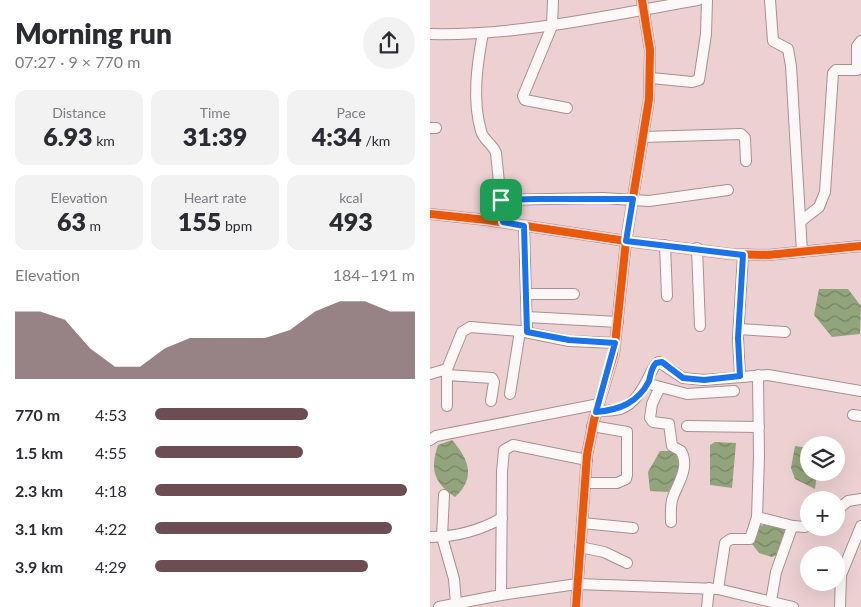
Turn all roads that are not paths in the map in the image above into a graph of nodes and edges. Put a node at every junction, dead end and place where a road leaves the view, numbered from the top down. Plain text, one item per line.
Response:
1 (553, 0) edge
2 (698, 0) edge
3 (707, 0) edge
4 (770, 0) edge
5 (643, 4) edge
6 (552, 26) junction
7 (483, 33) junction
8 (430, 34) edge
9 (861, 41) edge
10 (651, 78) junction
11 (567, 108) dead end
12 (643, 137) junction
13 (746, 162) dead end
14 (728, 190) dead end
15 (633, 199) junction
16 (501, 200) junction
17 (430, 214) edge
18 (800, 221) junction
19 (503, 222) junction
20 (524, 226) junction
21 (626, 241) junction
22 (665, 245) junction
23 (861, 246) edge
24 (697, 248) junction
25 (802, 252) junction
26 (743, 255) junction
27 (526, 294) junction
28 (574, 294) dead end
29 (667, 296) dead end
30 (527, 317) junction
31 (618, 322) junction
32 (700, 326) dead end
33 (739, 329) junction
34 (524, 331) junction
35 (785, 332) dead end
36 (615, 343) junction
37 (447, 372) junction
38 (430, 374) edge
39 (758, 375) junction
40 (740, 376) junction
41 (648, 383) junction
42 (660, 387) junction
43 (734, 391) dead end
44 (861, 391) edge
45 (510, 394) dead end
46 (491, 401) dead end
47 (447, 406) dead end
48 (597, 408) junction
49 (592, 426) junction
50 (687, 426) dead end
51 (759, 427) junction
52 (430, 440) edge
53 (587, 460) junction
54 (585, 482) junction
55 (444, 495) dead end
56 (861, 498) edge
57 (845, 504) edge
58 (757, 517) junction
59 (502, 518) junction
60 (671, 522) dead end
61 (582, 523) junction
62 (793, 526) junction
63 (861, 526) edge
64 (800, 527) edge
65 (633, 528) dead end
66 (430, 536) edge
67 (442, 537) junction
68 (580, 547) junction
69 (627, 564) dead end
70 (577, 584) junction
71 (714, 588) junction
72 (501, 594) junction
73 (772, 600) junction
74 (456, 603) junction
75 (468, 604) edge
76 (439, 607) edge
77 (576, 607) edge
78 (707, 607) edge
79 (793, 607) edge
80 (840, 607) edge

1 - 6 street
2 - 5 street
3 - 10 street
4 - 18 street
5 - 6 street
5 - 10 street
6 - 7 street
6 - 11 street
7 - 8 street
7 - 16 street
9 - 18 street
10 - 12 street
12 - 13 street
12 - 15 street
14 - 15 street
15 - 16 street
15 - 21 street
16 - 19 street
17 - 19 street
18 - 25 street
19 - 20 street
20 - 21 street
20 - 27 street
21 - 22 street
21 - 31 street
22 - 24 street
22 - 29 street
23 - 25 street
24 - 26 street
24 - 32 street
25 - 26 street
26 - 33 street
27 - 28 street
27 - 30 street
30 - 31 street
30 - 34 street
31 - 36 street
33 - 35 street
33 - 40 street
34 - 36 street
34 - 37 street
34 - 45 street
36 - 48 street
37 - 38 street
37 - 46 street
37 - 47 street
39 - 40 street
39 - 44 street
39 - 51 street
40 - 41 street
41 - 42 street
41 - 48 street
42 - 43 street
42 - 60 street
48 - 49 street
48 - 52 street
49 - 53 street
49 - 54 street
50 - 51 street
51 - 58 street
53 - 54 street
53 - 59 street
54 - 61 street
55 - 67 street
56 - 57 street
58 - 62 street
58 - 71 street
59 - 67 street
59 - 72 street
61 - 65 street
61 - 68 street
62 - 64 street
62 - 73 street
63 - 80 street
66 - 67 street
67 - 74 street
68 - 69 street
68 - 70 street
70 - 71 street
70 - 72 street
70 - 77 street
71 - 73 street
71 - 78 street
72 - 75 street
73 - 79 street
74 - 75 street
74 - 76 street

